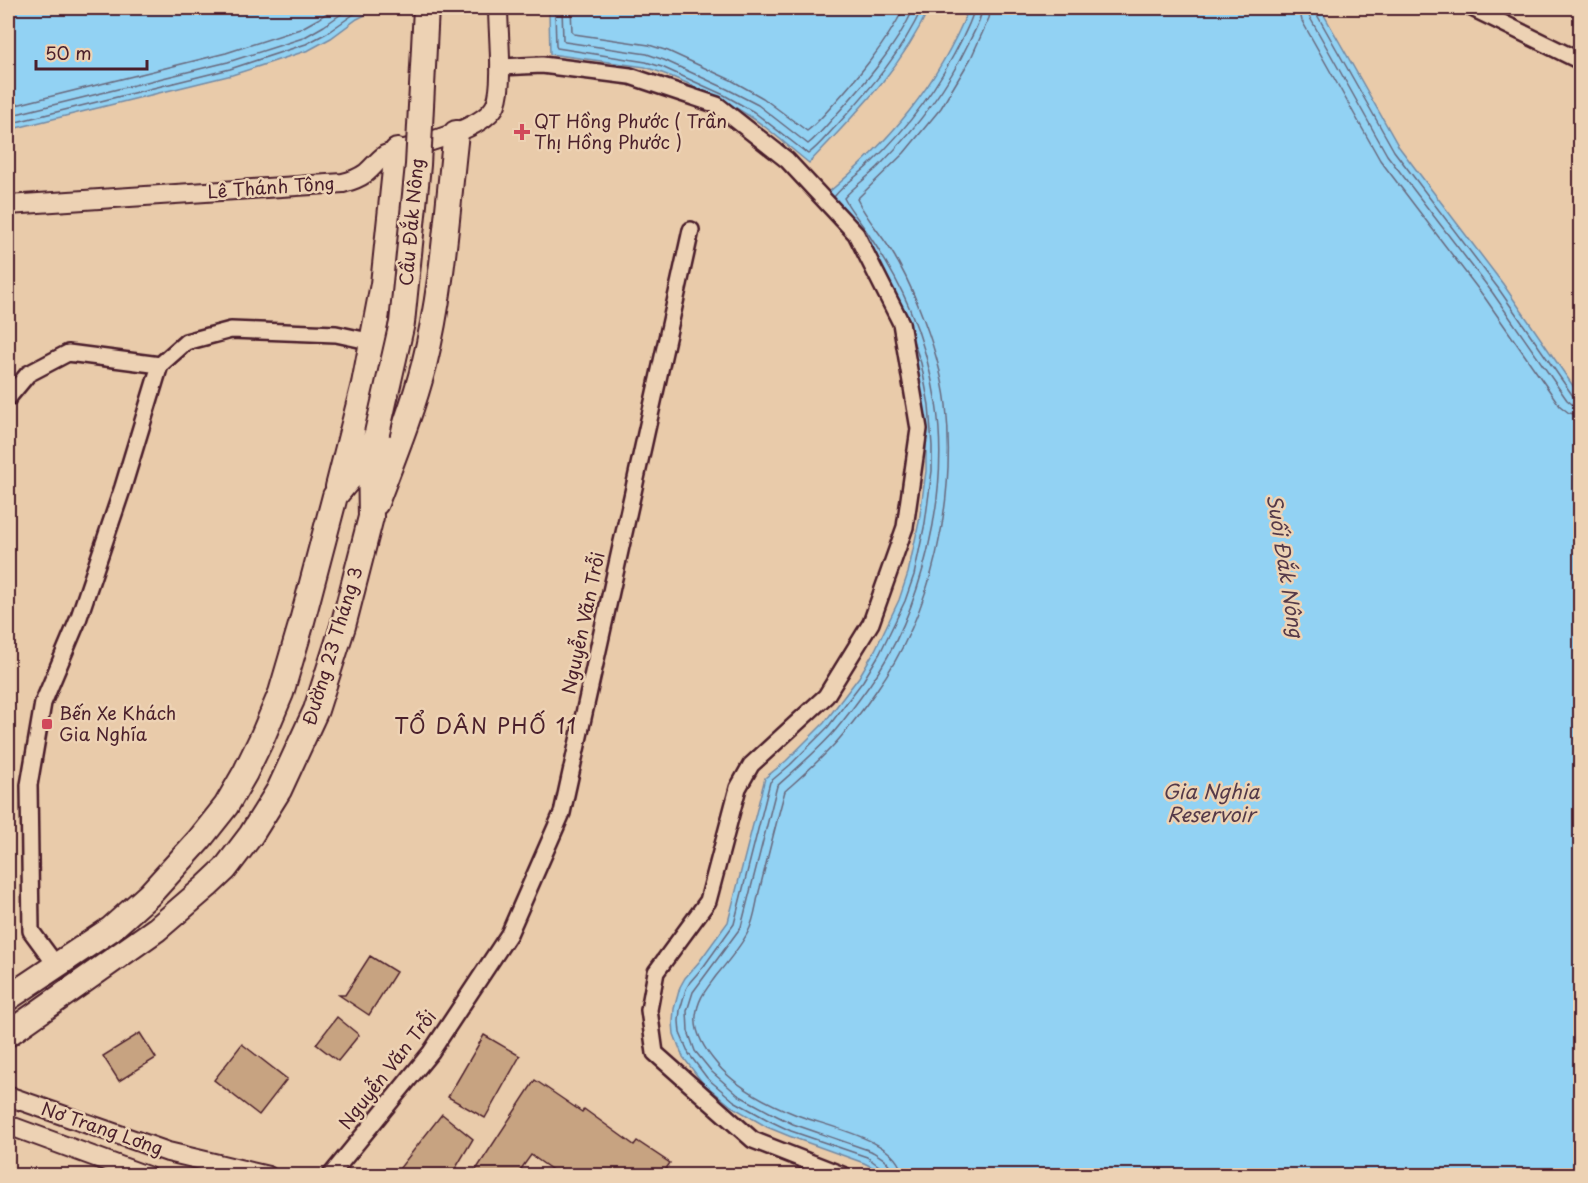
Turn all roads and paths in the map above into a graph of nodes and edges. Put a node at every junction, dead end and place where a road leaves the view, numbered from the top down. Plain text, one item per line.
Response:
1 (426, 8) edge
2 (1472, 8) edge
3 (498, 12) edge
4 (1581, 61) edge
5 (499, 67) junction
6 (456, 133) junction
7 (398, 151) junction
8 (8, 205) edge
9 (691, 230) dead end
10 (373, 342) junction
11 (160, 365) junction
12 (8, 398) edge
13 (374, 443) junction
14 (335, 496) junction
15 (371, 517) junction
16 (56, 965) junction
17 (8, 998) edge
18 (8, 1034) edge
19 (8, 1096) edge
20 (8, 1125) edge
21 (147, 1176) edge
22 (268, 1176) edge
23 (330, 1176) edge
24 (845, 1176) edge

1 - 13 main road, Cầu Đắk Nông, bridge
2 - 4 street
3 - 5 street, Lê Thánh Tông
5 - 6 street, Lê Thánh Tông
5 - 24 street
6 - 7 street, Lê Thánh Tông
6 - 15 main road
7 - 8 street, Lê Thánh Tông
7 - 10 main road
9 - 23 street, Nguyễn Văn Trỗi
10 - 11 street
10 - 14 main road
11 - 12 street
11 - 16 street
13 - 14 main road, Đường 23 Tháng 3
13 - 15 main road, Đường 23 Tháng 3
14 - 16 main road, Đường 23 Tháng 3
15 - 18 main road, Đường 23 Tháng 3
16 - 17 main road, Đường 23 Tháng 3
19 - 22 street, Nơ Trang Lơng
20 - 21 street, Nơ Trang Lơng

